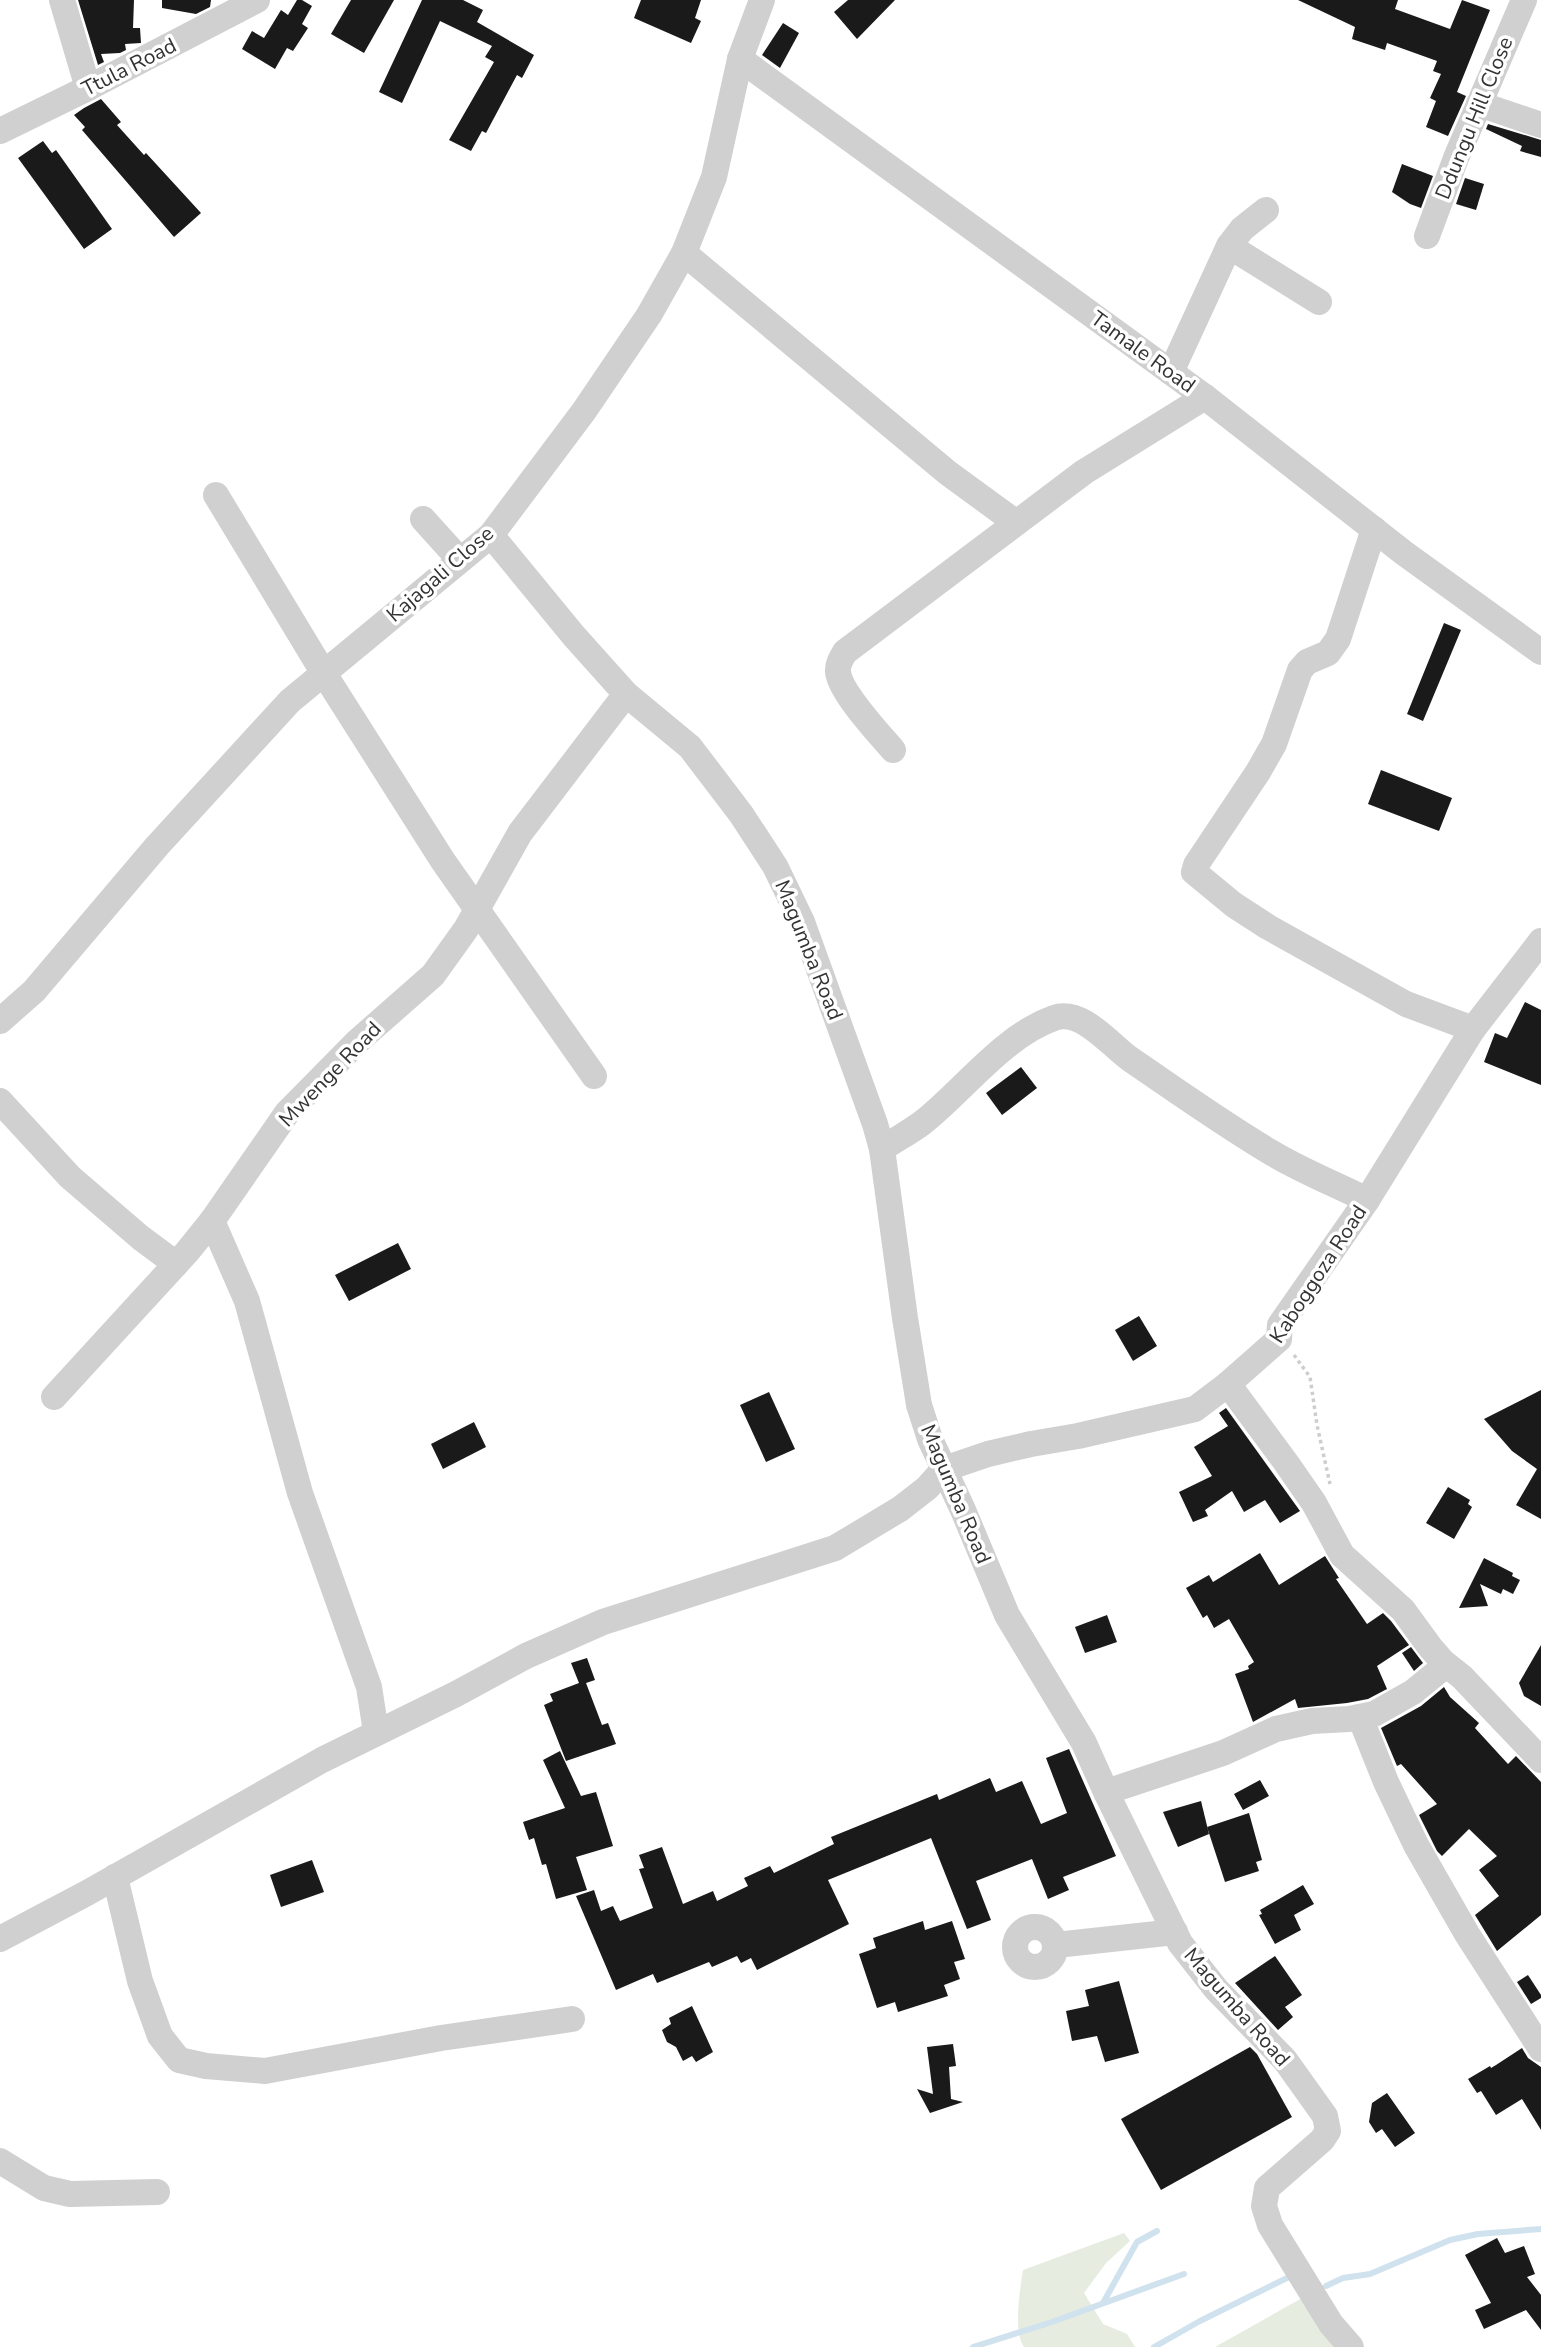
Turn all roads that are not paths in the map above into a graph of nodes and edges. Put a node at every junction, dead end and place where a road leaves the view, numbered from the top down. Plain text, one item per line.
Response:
1 (62, 0) edge
2 (257, 0) edge
3 (762, 0) edge
4 (1513, 3) edge
5 (740, 59) junction
6 (88, 88) junction
7 (1479, 104) junction
8 (1541, 125) edge
9 (0, 131) edge
10 (1266, 210) dead end
11 (1427, 236) dead end
12 (1229, 246) junction
13 (684, 253) junction
14 (1319, 302) dead end
15 (1171, 372) junction
16 (1205, 397) junction
17 (216, 495) dead end
18 (424, 519) dead end
19 (1015, 523) junction
20 (1374, 529) junction
21 (491, 535) junction
22 (460, 560) junction
23 (1541, 652) edge
24 (323, 672) junction
25 (626, 694) junction
26 (892, 750) dead end
27 (478, 908) junction
28 (1541, 941) edge
29 (0, 1021) edge
30 (1473, 1029) junction
31 (594, 1076) dead end
32 (0, 1101) edge
33 (882, 1149) junction
34 (1367, 1200) junction
35 (212, 1221) junction
36 (176, 1264) junction
37 (1228, 1384) junction
38 (54, 1396) dead end
39 (944, 1469) junction
40 (1446, 1665) junction
41 (1360, 1717) junction
42 (376, 1732) junction
43 (1541, 1760) edge
44 (1106, 1792) junction
45 (115, 1878) junction
46 (1175, 1932) junction
47 (0, 1939) edge
48 (1056, 1945) dead end
49 (572, 2019) dead end
50 (1541, 2049) edge
51 (0, 2161) edge
52 (157, 2192) dead end
53 (1351, 2347) edge

1 - 6 street
2 - 6 street, Ttula Road
3 - 5 street, Kajagali Close
4 - 7 street, Ddungu Hill Close
5 - 13 street, Kajagali Close
5 - 15 street, Tamale Road
6 - 9 street, Ttula Road
7 - 8 street
7 - 11 street, Ddungu Hill Close
10 - 12 street
12 - 14 street
12 - 15 street
13 - 19 street
13 - 21 street, Kajagali Close
15 - 16 street, Tamale Road
16 - 19 street
16 - 20 street, Tamale Road
17 - 24 street
18 - 22 street
19 - 26 street
20 - 23 street, Tamale Road
20 - 30 street
21 - 22 street, Kajagali Close
21 - 25 street, Magumba Road
22 - 24 street, Kajagali Close
24 - 27 street
24 - 29 street, Kajagali Close
25 - 27 street, Mwenge Road
25 - 33 street, Magumba Road
27 - 31 street
27 - 35 street, Mwenge Road
28 - 30 street, Kaboggoza Road
30 - 34 street, Kaboggoza Road
32 - 36 street
33 - 34 street
33 - 39 street, Magumba Road
34 - 37 street, Kaboggoza Road
35 - 36 street, Mwenge Road
35 - 42 street
36 - 38 street, Mwenge Road
37 - 39 street, Kaboggoza Road
37 - 40 street
39 - 42 street
39 - 44 street, Magumba Road
40 - 41 street
40 - 43 street
41 - 44 street
41 - 50 street
42 - 45 street
44 - 46 street, Magumba Road
45 - 47 street
45 - 49 street
46 - 48 street
46 - 53 street, Magumba Road
51 - 52 street

